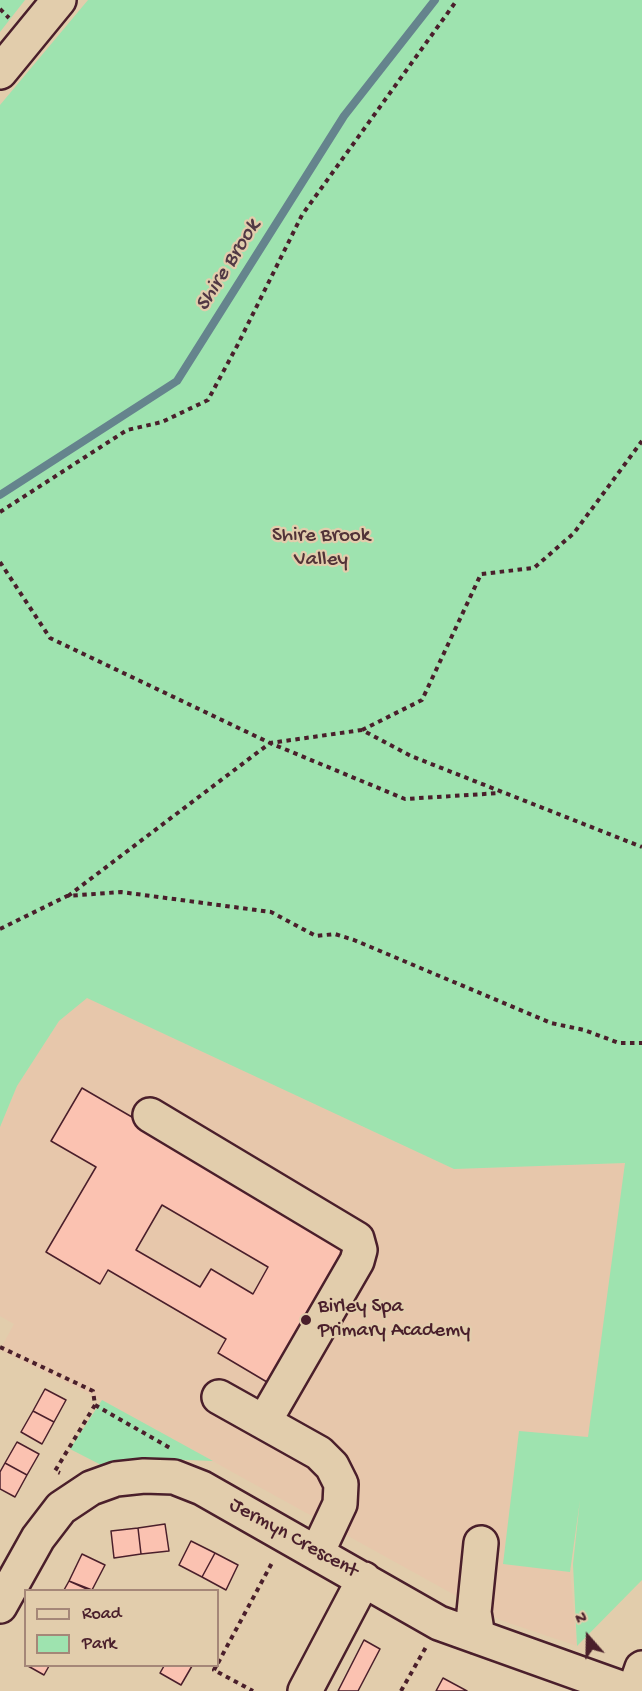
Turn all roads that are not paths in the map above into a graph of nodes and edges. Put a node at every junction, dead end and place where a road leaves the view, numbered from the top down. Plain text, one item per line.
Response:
1 (58, 0) edge
2 (0, 72) edge
3 (150, 1115) dead end
4 (219, 1397) dead end
5 (264, 1422) junction
6 (481, 1544) dead end
7 (317, 1553) junction
8 (364, 1579) junction
9 (0, 1606) edge
10 (478, 1637) junction
11 (642, 1668) edge
12 (305, 1691) edge
13 (629, 1691) edge
14 (634, 1691) edge

1 - 2 street
3 - 5 street
4 - 5 street
5 - 7 street
6 - 10 street
7 - 8 street, Jermyn Crescent
7 - 9 street, Jermyn Crescent
8 - 10 street, Jermyn Crescent
8 - 12 street
10 - 13 street, Jermyn Crescent
11 - 14 street

